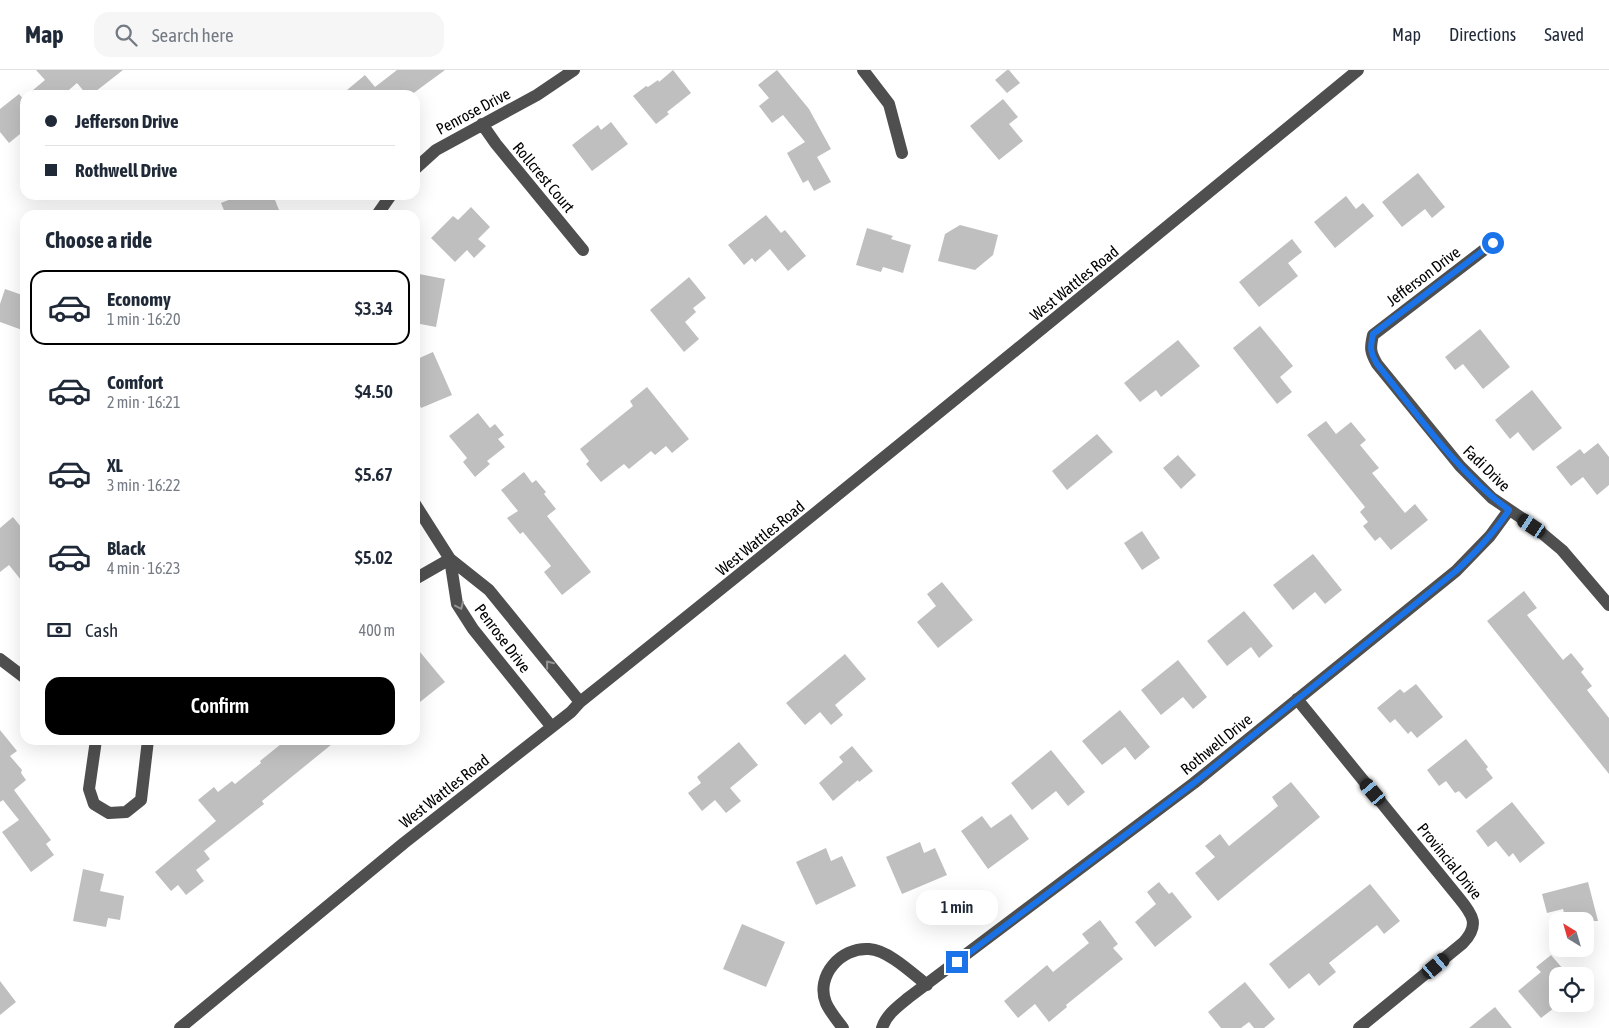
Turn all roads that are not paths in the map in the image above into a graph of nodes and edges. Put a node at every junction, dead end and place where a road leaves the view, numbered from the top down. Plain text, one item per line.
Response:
1 (574, 70) edge
2 (863, 70) edge
3 (1358, 70) edge
4 (482, 124) junction
5 (902, 153) dead end
6 (420, 164) edge
7 (1493, 243) dead end
8 (583, 250) dead end
9 (1373, 334) joint
10 (1509, 510) junction
11 (420, 512) edge
12 (450, 559) junction
13 (420, 576) edge
14 (1609, 605) edge
15 (0, 659) edge
16 (20, 674) edge
17 (1297, 700) junction
18 (580, 702) junction
19 (551, 726) junction
20 (95, 745) edge
21 (147, 745) edge
22 (927, 985) junction
23 (188, 1026) edge
24 (843, 1028) edge
25 (882, 1028) edge
26 (1358, 1028) edge

1 - 4 street, Penrose Drive
2 - 5 street
3 - 18 street, West Wattles Road
4 - 6 street, Penrose Drive
4 - 8 street, Rollcrest Court
7 - 9 street, Jefferson Drive
9 - 10 street, Fadi Drive
10 - 14 street, Fadi Drive
10 - 17 street, Rothwell Drive
11 - 12 street, Penrose Drive
12 - 13 street
18 -> 12 street, Penrose Drive
12 -> 19 street, Penrose Drive
15 - 16 street
17 - 22 street, Rothwell Drive
17 - 26 street, Provincial Drive
18 - 19 street, West Wattles Road
19 - 23 street, West Wattles Road
20 - 21 street
22 - 24 street
22 - 25 street, Rothwell Drive

